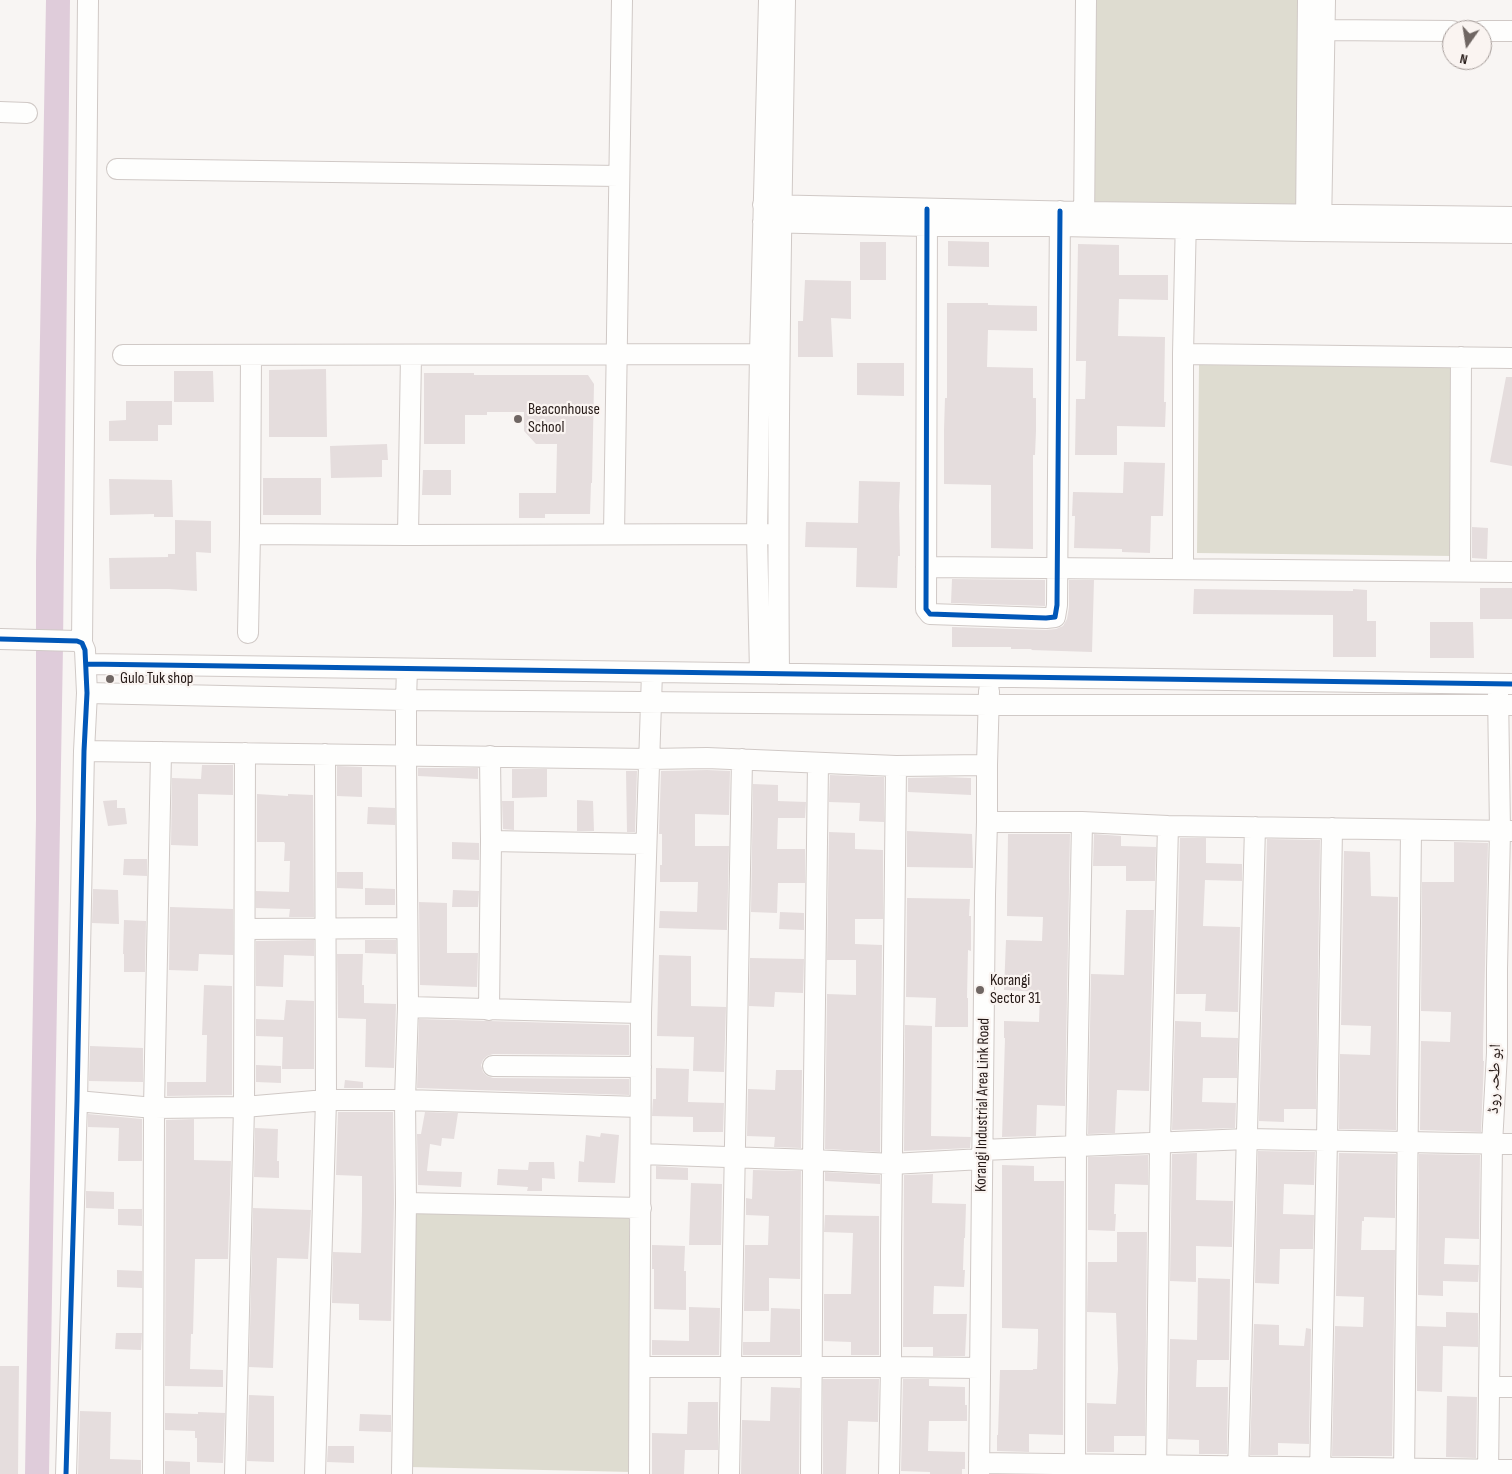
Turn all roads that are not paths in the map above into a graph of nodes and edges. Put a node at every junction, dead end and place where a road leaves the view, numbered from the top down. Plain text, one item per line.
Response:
1 (88, 0) edge
2 (622, 0) edge
3 (769, 0) edge
4 (785, 0) edge
5 (1086, 0) edge
6 (1308, 0) edge
7 (1324, 0) edge
8 (1324, 30) junction
9 (1442, 31) edge
10 (1492, 31) edge
11 (1512, 32) edge
12 (0, 112) edge
13 (27, 113) dead end
14 (117, 169) dead end
15 (620, 176) junction
16 (772, 214) junction
17 (927, 217) junction
18 (1512, 218) edge
19 (1060, 219) junction
20 (1084, 220) junction
21 (1186, 221) junction
22 (1313, 223) junction
23 (1512, 233) edge
24 (617, 354) junction
25 (769, 354) junction
26 (1183, 354) junction
27 (251, 355) junction
28 (410, 355) junction
29 (123, 356) dead end
30 (1461, 357) junction
31 (1512, 358) edge
32 (250, 534) junction
33 (614, 534) junction
34 (757, 534) junction
35 (778, 534) junction
36 (408, 535) junction
37 (926, 567) junction
38 (1057, 568) junction
39 (1183, 569) junction
40 (1460, 571) junction
41 (1512, 572) edge
42 (248, 634) dead end
43 (0, 639) edge
44 (75, 642) junction
45 (86, 664) junction
46 (407, 669) junction
47 (652, 672) junction
48 (769, 674) junction
49 (989, 677) junction
50 (1505, 683) edge
51 (87, 693) junction
52 (406, 700) junction
53 (650, 701) junction
54 (989, 705) junction
55 (1505, 705) edge
56 (84, 751) junction
57 (160, 752) junction
58 (245, 753) junction
59 (325, 754) junction
60 (406, 755) junction
61 (490, 756) junction
62 (649, 759) junction
63 (742, 759) junction
64 (818, 763) junction
65 (987, 765) junction
66 (896, 766) junction
67 (1506, 788) edge
68 (988, 822) junction
69 (1082, 822) junction
70 (1168, 826) junction
71 (1255, 827) junction
72 (1332, 828) junction
73 (1411, 830) junction
74 (1506, 831) edge
75 (491, 841) junction
76 (646, 844) junction
77 (1506, 896) edge
78 (326, 928) junction
79 (407, 928) junction
80 (244, 929) junction
81 (408, 1007) junction
82 (489, 1010) junction
83 (642, 1013) junction
84 (1504, 1053) edge
85 (493, 1066) dead end
86 (641, 1067) junction
87 (326, 1100) junction
88 (405, 1100) junction
89 (76, 1101) junction
90 (244, 1107) junction
91 (640, 1107) junction
92 (154, 1108) junction
93 (1247, 1139) junction
94 (1328, 1140) junction
95 (1409, 1141) junction
96 (1160, 1143) junction
97 (1502, 1144) edge
98 (1076, 1146) junction
99 (641, 1154) junction
100 (982, 1155) junction
101 (734, 1158) junction
102 (813, 1160) junction
103 (892, 1164) junction
104 (406, 1203) junction
105 (641, 1208) junction
106 (641, 1367) junction
107 (731, 1367) junction
108 (891, 1367) junction
109 (812, 1368) junction
110 (980, 1368) junction
111 (1490, 1387) junction
112 (1512, 1387) edge
113 (979, 1468) edge
114 (1075, 1469) edge
115 (1156, 1470) edge
116 (1238, 1470) edge
117 (1320, 1470) edge
118 (1512, 1470) edge
119 (1488, 1471) edge
120 (1404, 1472) edge
121 (66, 1474) edge
122 (153, 1474) edge
123 (235, 1474) edge
124 (315, 1474) edge
125 (402, 1474) edge
126 (639, 1474) edge
127 (729, 1474) edge
128 (811, 1474) edge
129 (889, 1474) edge

1 - 44 street
2 - 15 street
3 - 16 street
4 - 16 street
5 - 20 street
6 - 22 street
7 - 8 street
8 - 9 street
8 - 22 street
10 - 11 street
12 - 13 street
14 - 15 street
15 - 24 street
16 - 17 street
16 - 25 street
17 - 19 street
17 - 37 street
18 - 22 street
19 - 20 street
19 - 38 street
20 - 21 street
21 - 22 street
21 - 26 street
22 - 23 street
24 - 25 street
24 - 28 street
24 - 33 street
25 - 34 street
25 - 35 street
26 - 30 street
26 - 39 street
27 - 28 street
27 - 29 street
27 - 32 street
28 - 36 street
30 - 31 street
30 - 40 street
32 - 36 street
32 - 42 street
33 - 34 street
33 - 36 street
34 - 35 street
34 - 48 street
35 - 48 street
37 - 38 street
37 - 38 street
38 - 39 street
39 - 40 street
40 - 41 street
43 - 44 street
44 - 45 street
45 - 46 street
45 - 51 street
46 - 47 street
46 - 52 street
47 - 48 street
47 - 53 street
48 - 49 street
49 - 50 street
49 - 54 street, Korangi Industrial Area Link Road
50 - 55 street, ابو طحہ روڈ
51 - 52 street
51 - 56 street
52 - 53 street
52 - 60 street
53 - 54 street
53 - 62 street
54 - 55 street
54 - 65 street, Korangi Industrial Area Link Road
55 - 67 street, ابو طحہ روڈ
56 - 57 street
56 - 89 street
57 - 58 street
57 - 92 street
58 - 59 street
58 - 80 street
59 - 60 street
59 - 78 street
60 - 61 street
60 - 79 street
61 - 62 street
61 - 75 street
62 - 63 street
62 - 76 street
63 - 64 street
63 - 101 street
64 - 66 street
64 - 102 street
65 - 66 street
65 - 68 street, Korangi Industrial Area Link Road
66 - 103 street
67 - 74 street, ابو طحہ روڈ
68 - 69 street
68 - 100 street, Korangi Industrial Area Link Road
69 - 70 street
69 - 98 street
70 - 71 street
70 - 96 street
71 - 72 street
71 - 93 street
72 - 73 street
72 - 94 street
73 - 74 street
73 - 95 street
74 - 77 street, ابو طحہ روڈ
75 - 76 street
75 - 82 street
76 - 83 street
77 - 84 street, ابو طحہ روڈ
78 - 79 street
78 - 80 street
78 - 87 street
79 - 81 street
80 - 90 street
81 - 82 street
81 - 88 street
82 - 83 street
83 - 86 street
84 - 97 street, ابو طحہ روڈ
85 - 86 street
86 - 91 street
87 - 88 street
87 - 90 street
87 - 124 street
88 - 91 street
88 - 104 street
89 - 92 street
89 - 121 street
90 - 92 street
90 - 123 street
91 - 99 street
92 - 122 street
93 - 94 street
93 - 96 street
93 - 116 street
94 - 95 street
94 - 117 street
95 - 97 street
95 - 120 street
96 - 98 street
96 - 115 street
97 - 111 street, ابو طحہ روڈ
98 - 100 street
98 - 114 street
99 - 101 street
99 - 105 street
100 - 103 street
100 - 110 street, Korangi Industrial Area Link Road
101 - 102 street
101 - 107 street
102 - 103 street
102 - 109 street
103 - 108 street
104 - 105 street
104 - 125 street
105 - 106 street
106 - 107 street
106 - 126 street
107 - 109 street
107 - 127 street
108 - 109 street
108 - 110 street
108 - 129 street
109 - 128 street
110 - 113 street, Korangi Industrial Area Link Road
111 - 112 street
111 - 119 street, ابو طحہ روڈ
113 - 114 street
114 - 115 street
115 - 116 street
116 - 117 street
117 - 120 street
118 - 119 street
119 - 120 street

